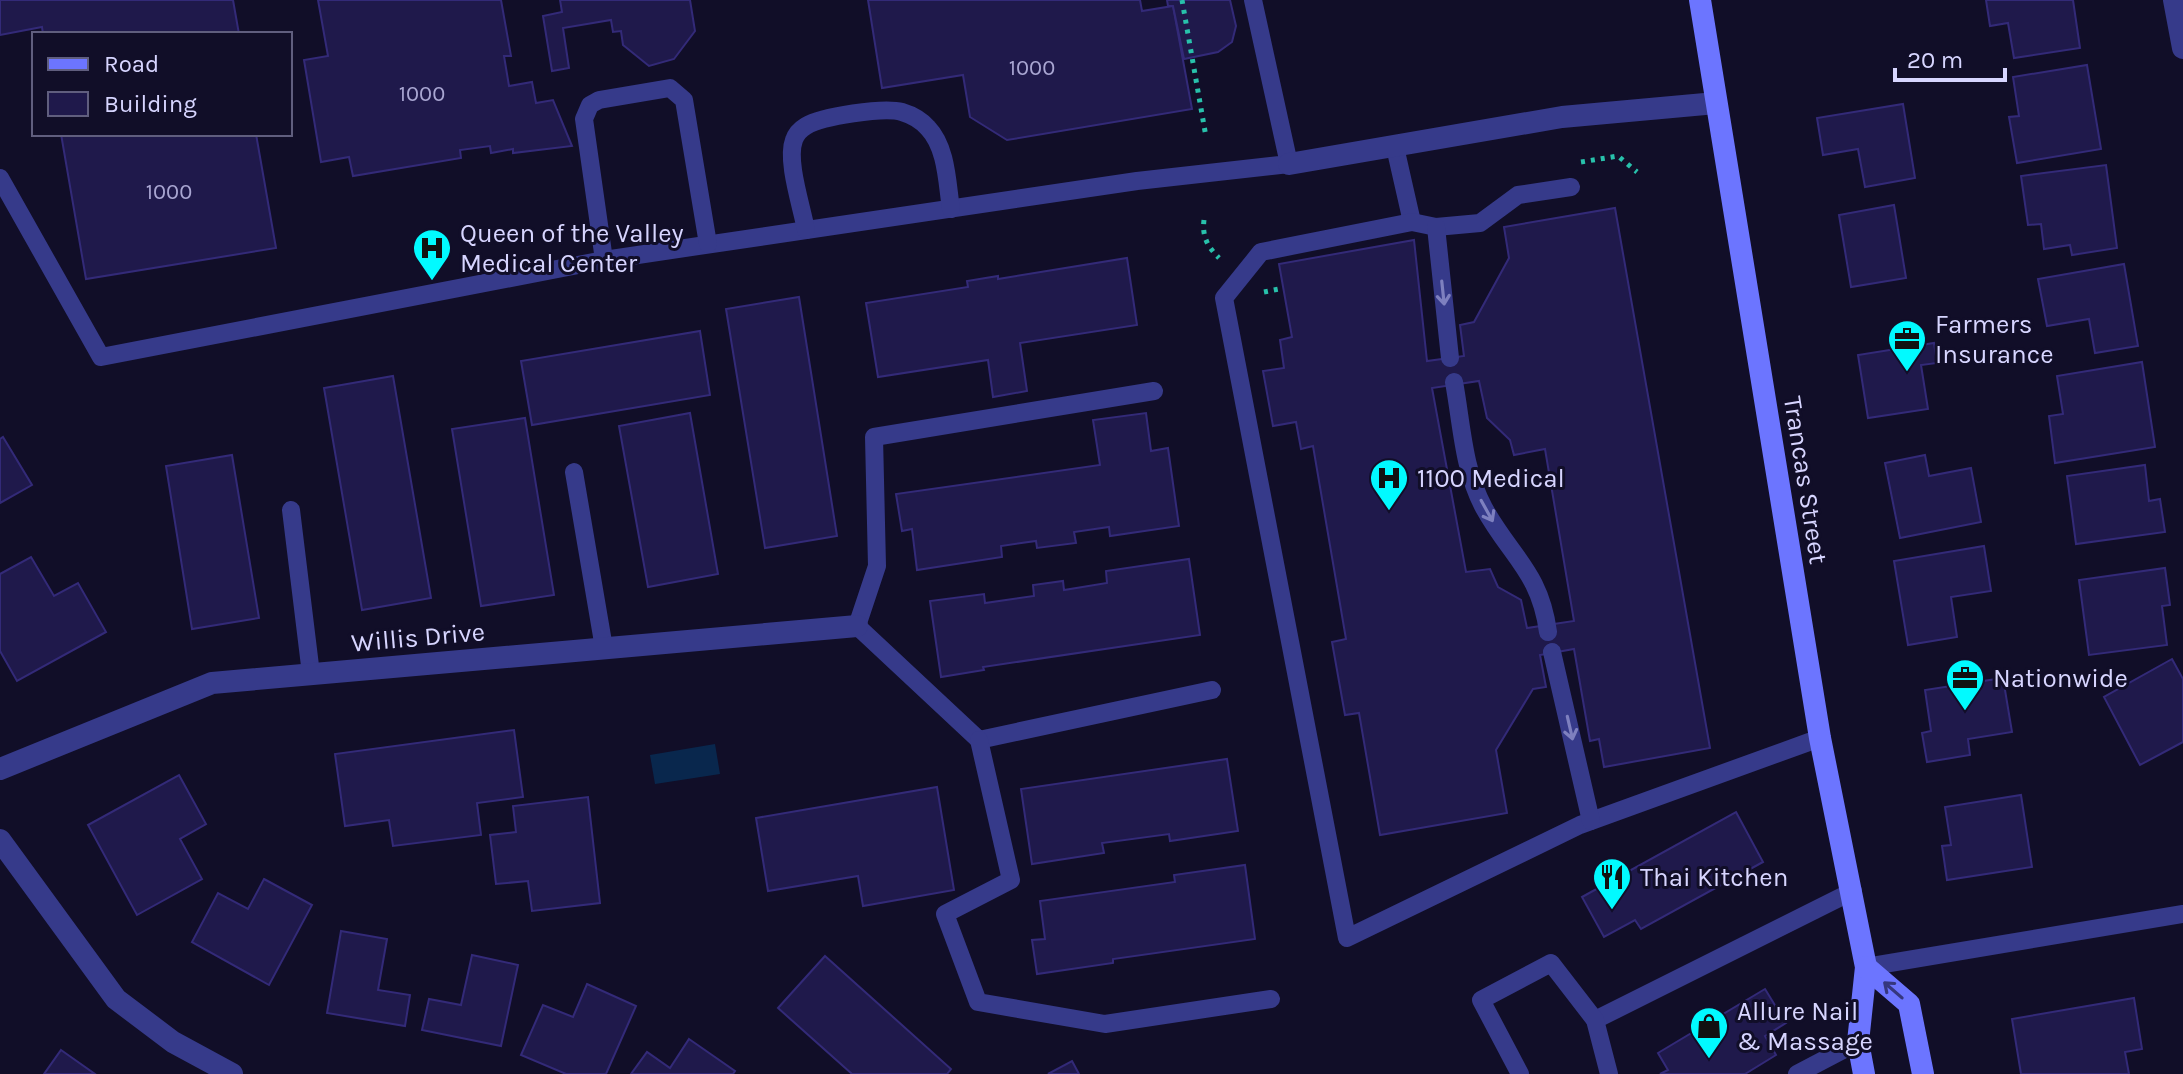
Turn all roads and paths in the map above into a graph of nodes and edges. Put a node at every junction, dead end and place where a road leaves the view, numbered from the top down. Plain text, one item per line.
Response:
1 (1182, 0) edge
2 (1253, 0) edge
3 (1700, 0) edge
4 (2174, 0) edge
5 (2183, 48) edge
6 (1716, 103) junction
7 (1206, 137) dead end
8 (1395, 147) junction
9 (1289, 164) junction
10 (0, 178) edge
11 (1571, 187) dead end
12 (951, 209) junction
13 (1204, 220) dead end
14 (1412, 222) junction
15 (1436, 227) junction
16 (806, 230) junction
17 (708, 244) junction
18 (1219, 258) dead end
19 (604, 260) junction
20 (1450, 358) dead end
21 (1454, 382) dead end
22 (1154, 391) dead end
23 (574, 472) dead end
24 (291, 510) dead end
25 (857, 626) junction
26 (1548, 632) dead end
27 (604, 648) junction
28 (1552, 652) dead end
29 (311, 674) junction
30 (1212, 690) dead end
31 (1820, 738) junction
32 (979, 740) junction
33 (0, 769) edge
34 (1591, 821) junction
35 (0, 840) edge
36 (1853, 891) junction
37 (2183, 914) edge
38 (1866, 967) junction
39 (1271, 999) dead end
40 (1595, 1020) junction
41 (1858, 1042) junction
42 (232, 1074) edge
43 (1520, 1074) edge
44 (1609, 1074) edge
45 (1797, 1074) edge
46 (1864, 1074) edge
47 (1923, 1074) edge

1 - 7 path
2 - 9 lane
3 - 6 main road, Trancas Street
4 - 5 street
6 - 8 street
6 - 31 main road, Trancas Street
8 - 9 street
8 - 14 lane
9 - 12 lane
10 - 19 lane
11 - 15 lane
12 - 16 lane
12 - 16 lane
13 - 18 path
14 - 15 lane
14 - 34 lane
15 -> 20 lane
16 - 17 lane
17 - 19 lane
17 - 19 lane
21 -> 26 lane
22 - 25 lane
23 - 27 lane
24 - 29 lane
25 - 27 street, Willis Drive
25 - 32 lane
27 - 29 street, Willis Drive
28 -> 34 lane
29 - 33 street, Willis Drive
30 - 32 lane
31 - 34 lane
31 - 36 main road, Trancas Street
32 - 39 lane
35 - 42 street
36 - 38 main road, Trancas Street
36 - 40 lane
37 - 38 lane
38 - 41 main road, Trancas Street
47 -> 38 main road
40 - 43 lane
40 - 44 lane
41 - 45 lane
41 - 46 main road, Trancas Street

